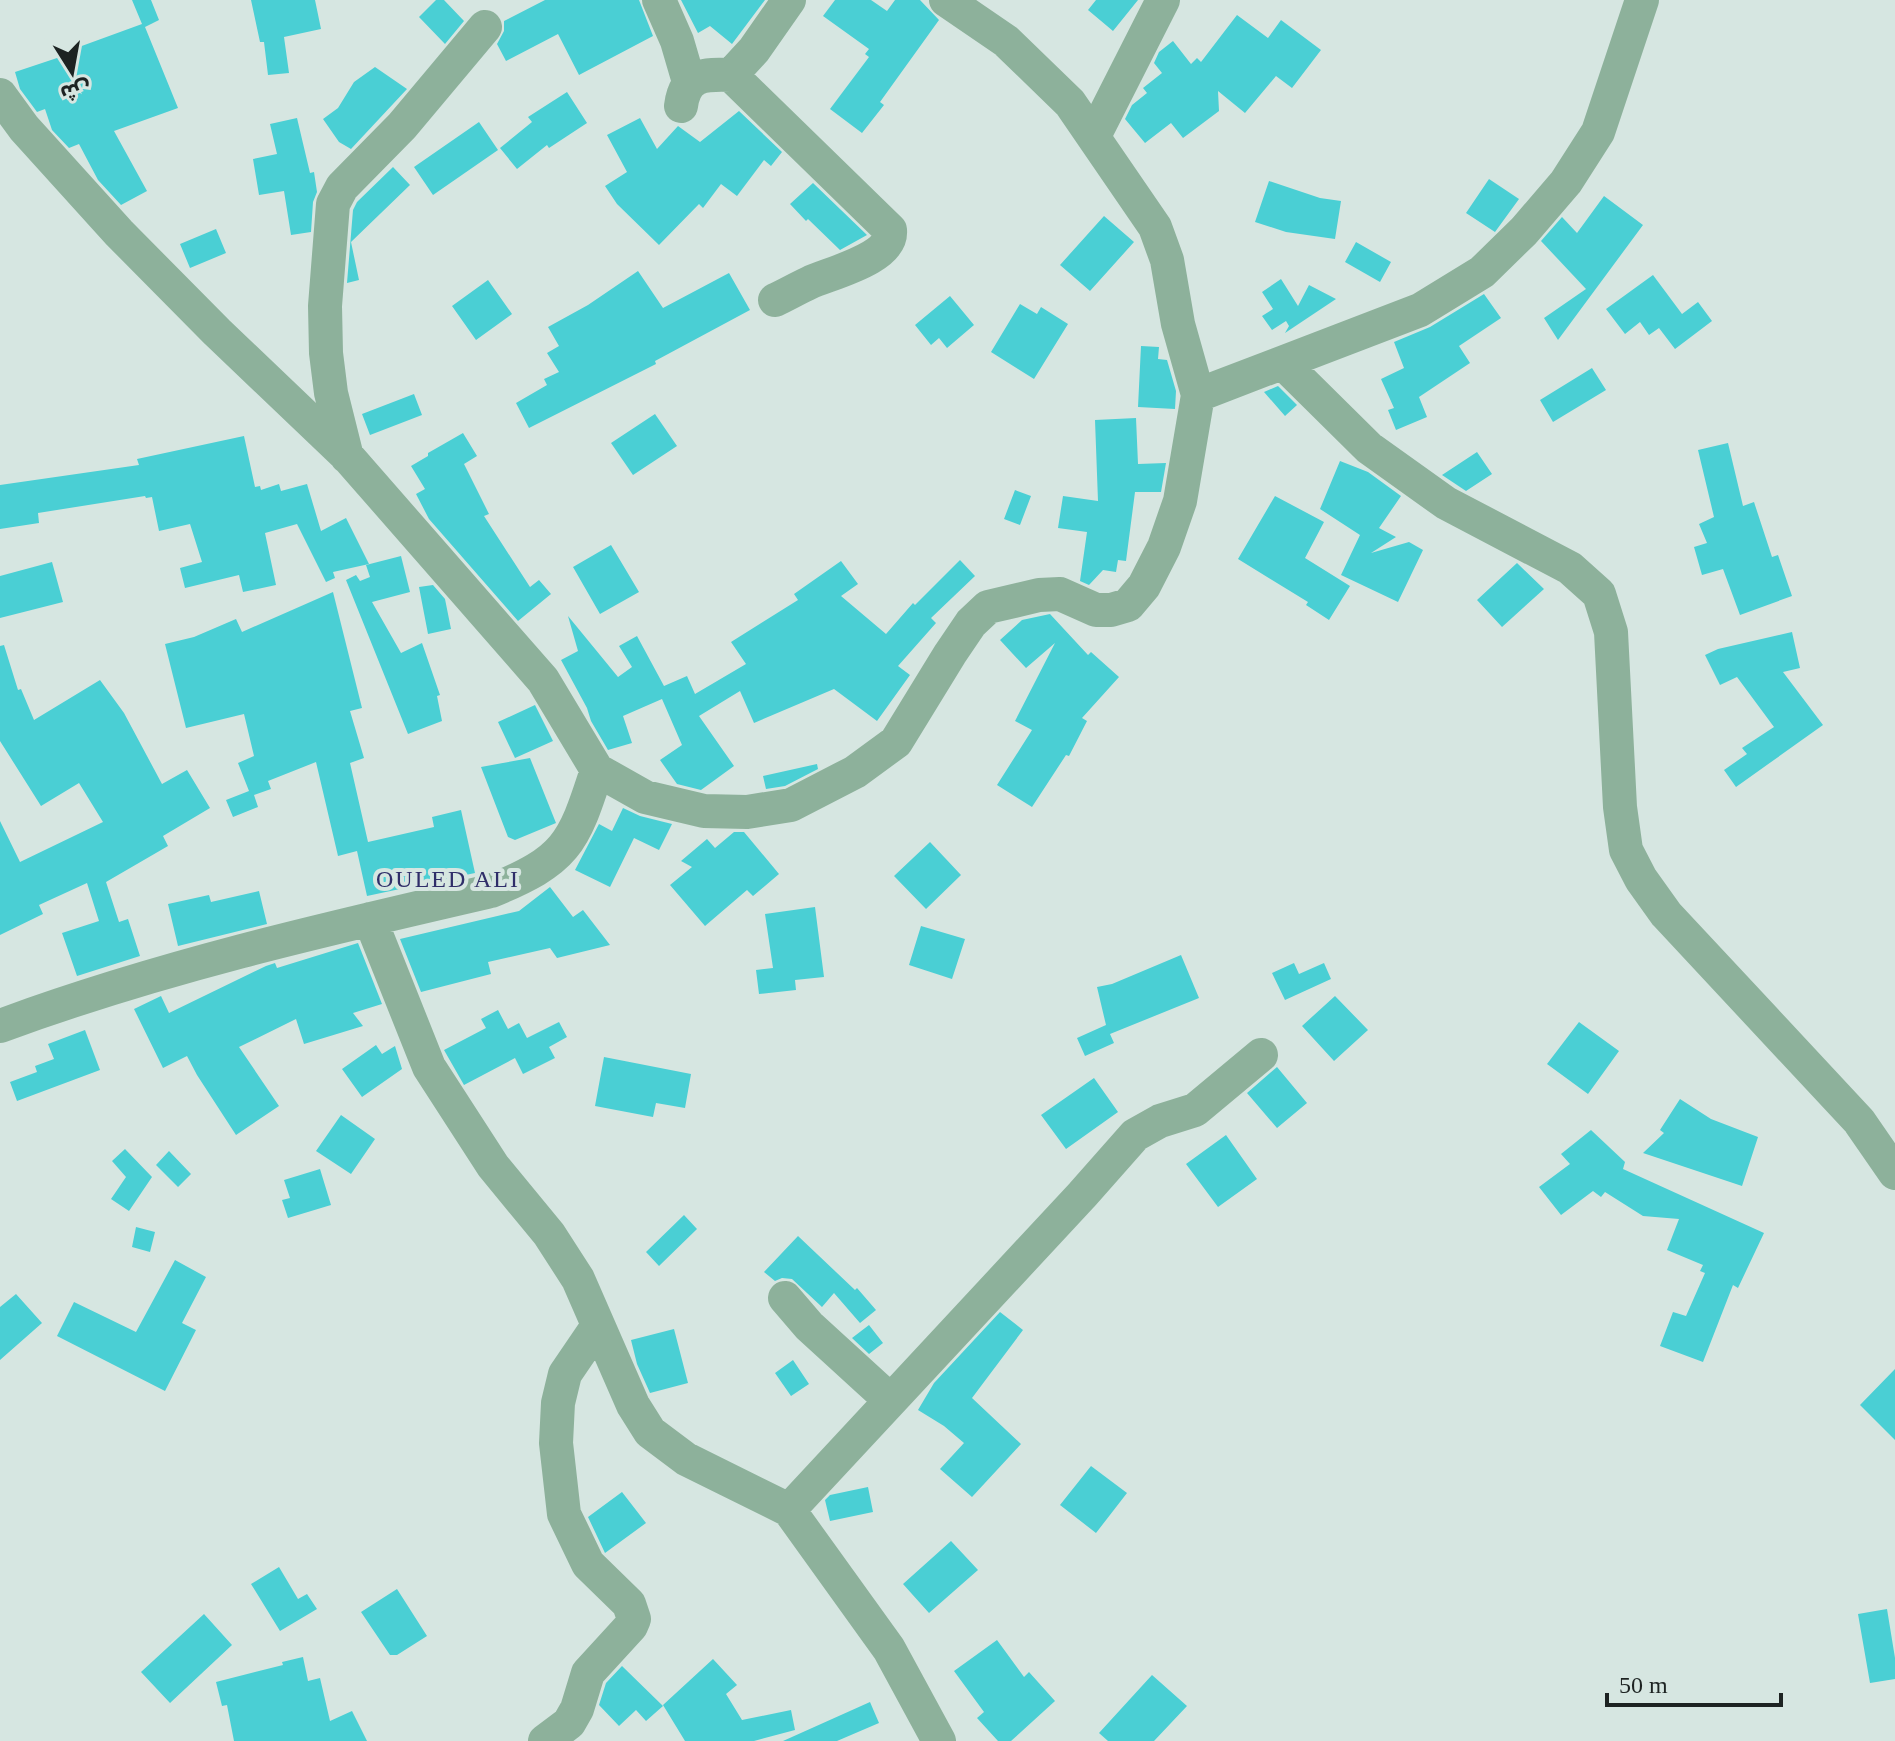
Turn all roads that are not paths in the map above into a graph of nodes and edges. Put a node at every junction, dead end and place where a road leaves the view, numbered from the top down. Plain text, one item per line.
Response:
1 (659, 0) edge
2 (789, 0) edge
3 (946, 0) edge
4 (1163, 0) edge
5 (1642, 0) edge
6 (485, 27) dead end
7 (731, 75) junction
8 (0, 95) edge
9 (1094, 136) junction
10 (775, 300) dead end
11 (1284, 364) junction
12 (1198, 395) junction
13 (348, 457) junction
14 (597, 770) junction
15 (370, 919) junction
16 (0, 1026) edge
17 (1261, 1055) dead end
18 (1895, 1173) edge
19 (785, 1298) dead end
20 (597, 1327) junction
21 (890, 1400) junction
22 (789, 1510) junction
23 (545, 1741) edge
24 (939, 1741) edge

1 - 7 street
2 - 7 street
3 - 9 street
4 - 9 street
5 - 11 street
6 - 13 street
7 - 10 street
8 - 13 street
9 - 12 street
11 - 12 street
11 - 18 street
12 - 14 street
13 - 14 street
14 - 15 street
15 - 16 street
15 - 20 street
17 - 21 street
19 - 21 street
20 - 22 street
20 - 23 street
21 - 22 street
22 - 24 street

